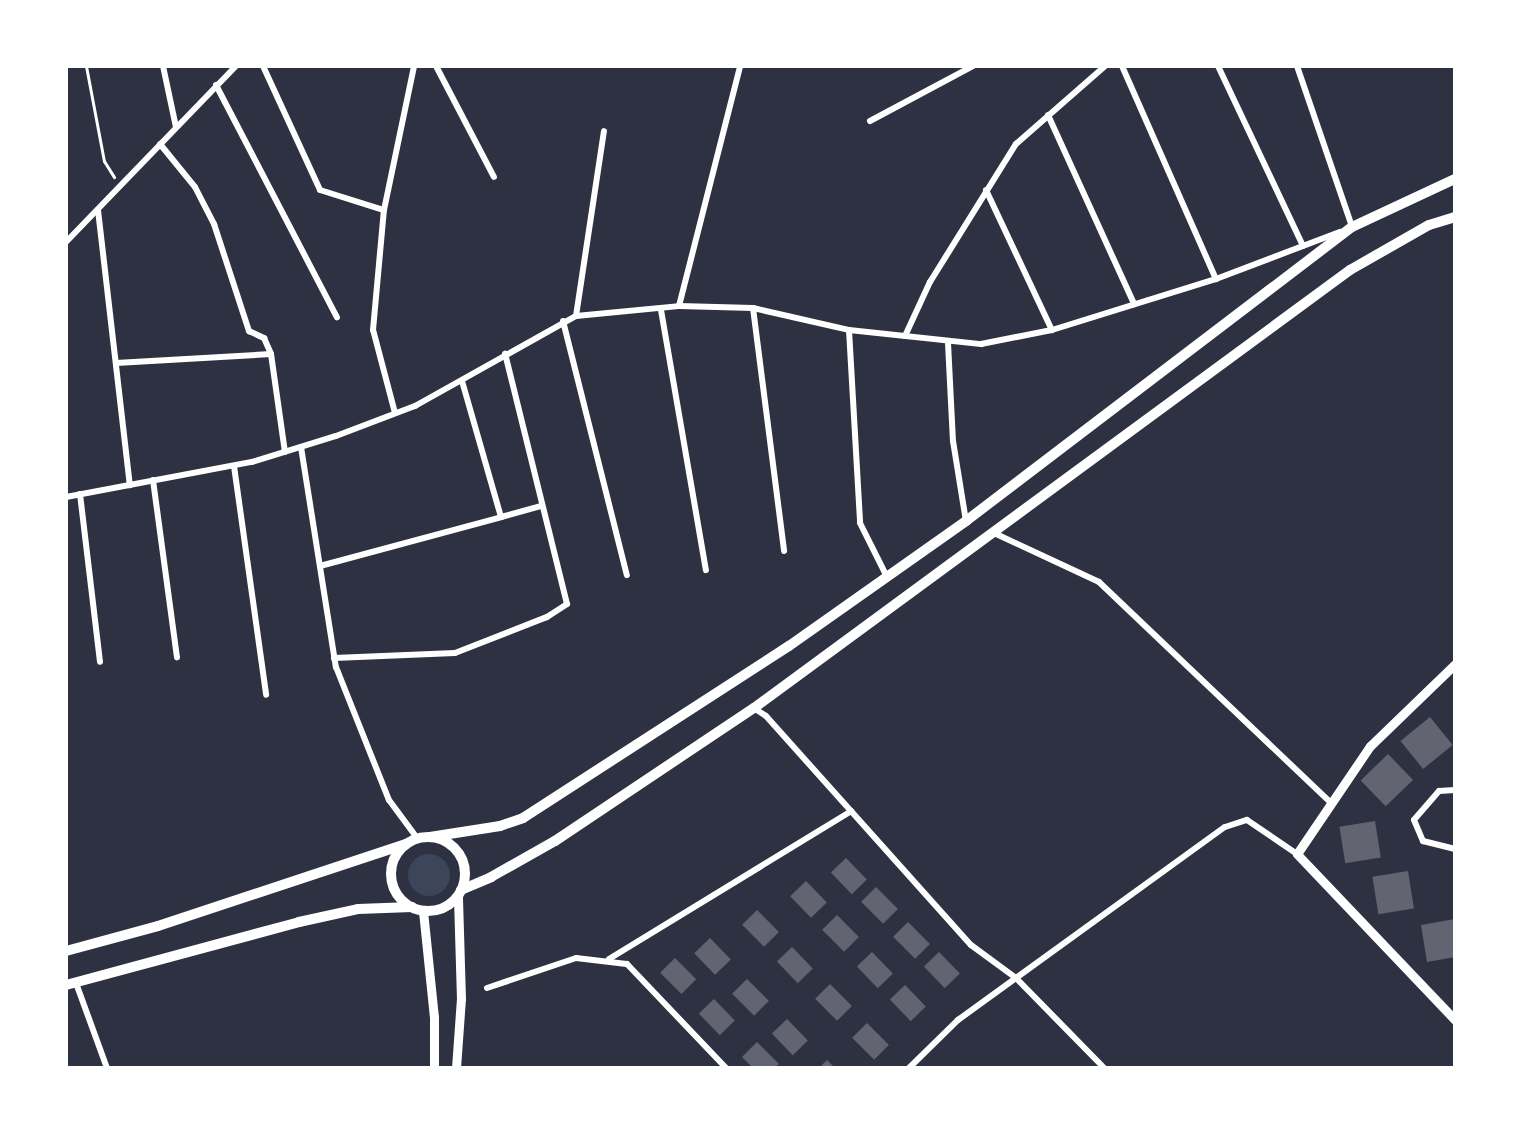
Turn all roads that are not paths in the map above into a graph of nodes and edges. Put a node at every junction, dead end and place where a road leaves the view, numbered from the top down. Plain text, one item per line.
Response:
1 (163, 66) edge
2 (236, 66) edge
3 (263, 66) edge
4 (414, 66) edge
5 (436, 66) edge
6 (740, 66) edge
7 (973, 66) edge
8 (1105, 66) edge
9 (1122, 66) edge
10 (1218, 66) edge
11 (1297, 66) edge
12 (216, 85) junction
13 (1048, 115) junction
14 (870, 121) dead end
15 (176, 127) junction
16 (604, 131) dead end
17 (160, 144) junction
18 (494, 177) dead end
19 (1455, 180) edge
20 (986, 190) junction
21 (98, 210) junction
22 (384, 210) junction
23 (1455, 217) edge
24 (1352, 227) junction
25 (66, 242) edge
26 (1303, 246) junction
27 (1216, 279) junction
28 (1134, 304) junction
29 (679, 306) junction
30 (753, 308) junction
31 (661, 310) junction
32 (576, 315) junction
33 (337, 317) dead end
34 (563, 321) junction
35 (849, 330) junction
36 (1052, 330) junction
37 (905, 336) junction
38 (948, 343) junction
39 (271, 354) junction
40 (505, 354) junction
41 (116, 363) junction
42 (462, 381) junction
43 (395, 413) junction
44 (301, 447) junction
45 (285, 452) junction
46 (234, 466) junction
47 (153, 480) junction
48 (130, 485) junction
49 (80, 494) junction
50 (66, 497) edge
51 (541, 506) junction
52 (501, 517) junction
53 (966, 521) junction
54 (994, 533) junction
55 (784, 551) dead end
56 (320, 566) junction
57 (706, 570) dead end
58 (627, 575) dead end
59 (886, 577) junction
60 (177, 657) dead end
61 (334, 658) junction
62 (100, 662) dead end
63 (1455, 664) edge
64 (266, 695) dead end
65 (754, 708) junction
66 (1455, 790) edge
67 (1331, 803) junction
68 (850, 810) junction
69 (430, 837) junction
70 (417, 838) junction
71 (406, 844) junction
72 (1455, 849) edge
73 (1297, 854) junction
74 (460, 892) junction
75 (417, 909) junction
76 (66, 951) edge
77 (609, 959) junction
78 (1016, 978) junction
79 (71, 984) edge
80 (486, 988) dead end
81 (1455, 1020) edge
82 (107, 1068) edge
83 (434, 1068) edge
84 (456, 1068) edge
85 (726, 1068) edge
86 (909, 1068) edge
87 (1104, 1068) edge

1 - 15 street
2 - 12 street
3 - 22 street
4 - 22 street
5 - 18 street
6 - 29 street
7 - 14 street
8 - 13 street
9 - 27 street
10 - 26 street
11 - 24 street
12 - 15 street
12 - 33 street
13 - 20 street
13 - 28 street
15 - 17 street
16 - 32 street
17 - 21 street
17 - 39 street
19 - 24 main road
20 - 36 street
20 - 37 street
21 - 25 street
21 - 41 street
22 - 43 street
23 - 54 main road
24 - 26 street
24 - 53 main road
26 - 27 street
27 - 28 street
28 - 36 street
29 - 30 street
29 - 31 street
30 - 35 street
30 - 55 street
31 - 32 street
31 - 57 street
32 - 34 street
34 - 40 street
34 - 58 street
35 - 37 street
35 - 59 street
36 - 38 street
37 - 38 street
38 - 53 street
39 - 41 street
39 - 45 street
40 - 42 street
40 - 51 street
41 - 48 street
42 - 43 street
42 - 52 street
43 - 44 street
44 - 45 street
44 - 56 street
45 - 46 street
46 - 47 street
46 - 64 street
47 - 48 street
47 - 60 street
48 - 49 street
49 - 50 street
49 - 62 street
51 - 52 street
51 - 61 street
52 - 56 street
53 - 59 main road
54 - 65 main road
54 - 67 street
56 - 61 street
59 - 69 main road
61 - 70 street
63 - 67 street
65 - 68 street
65 - 74 main road
66 - 72 street
67 - 73 street
68 - 77 street
68 - 78 street
69 - 70 main road
69 - 74 main road
70 - 71 main road
71 - 75 main road
71 - 76 main road
73 - 78 street
73 - 81 street
74 - 75 main road
74 - 84 street
75 - 79 main road
75 - 83 street
77 - 80 street
77 - 85 street
78 - 86 street
78 - 87 street
79 - 82 street

